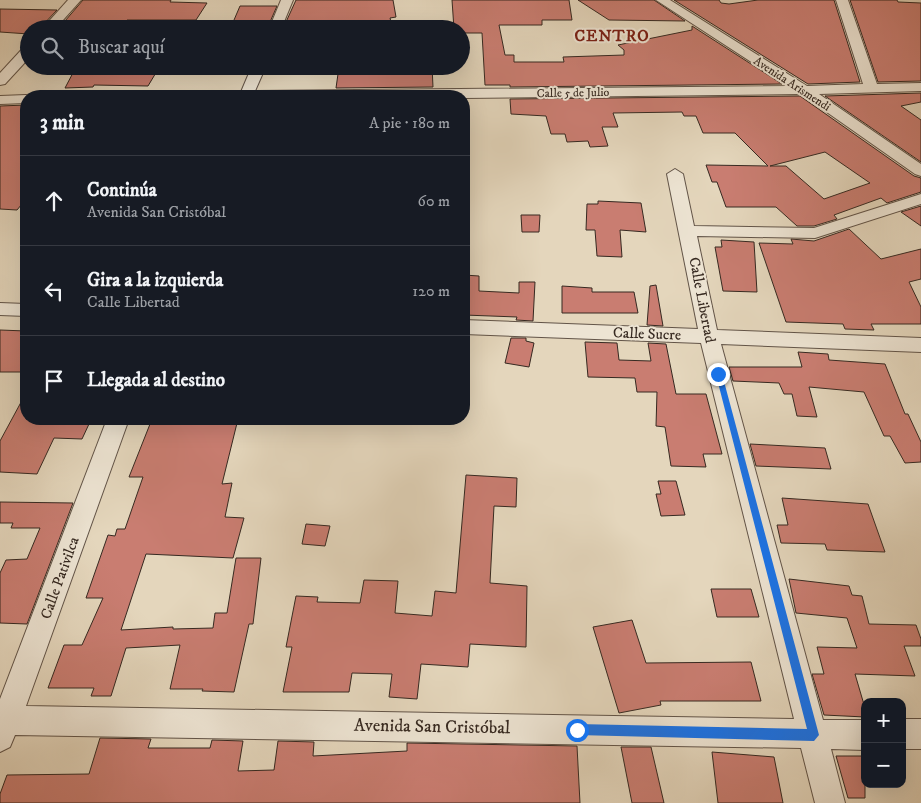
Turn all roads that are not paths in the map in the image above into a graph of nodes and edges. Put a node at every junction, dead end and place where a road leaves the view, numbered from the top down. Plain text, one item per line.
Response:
1 (75, 0) edge
2 (287, 0) edge
3 (662, 0) edge
4 (842, 0) edge
5 (56, 20) edge
6 (279, 20) edge
7 (20, 60) edge
8 (255, 75) edge
9 (0, 82) edge
10 (921, 86) edge
11 (871, 88) junction
12 (249, 90) edge
13 (804, 90) junction
14 (470, 94) edge
15 (20, 99) edge
16 (0, 100) edge
17 (921, 171) edge
18 (675, 174) dead end
19 (921, 199) edge
20 (688, 231) junction
21 (0, 309) edge
22 (20, 310) edge
23 (470, 327) edge
24 (709, 337) junction
25 (921, 345) edge
26 (116, 425) edge
27 (2, 726) edge
28 (906, 734) edge
29 (921, 734) edge
30 (814, 735) junction
31 (861, 735) edge
32 (830, 803) edge

1 - 5 street
2 - 6 street
3 - 13 street, Avenida Arismendi
4 - 11 street
7 - 9 street
8 - 12 street
10 - 11 street, Calle 5 de Julio
11 - 13 street, Calle 5 de Julio
13 - 14 street, Calle 5 de Julio
13 - 17 street, Avenida Arismendi
15 - 16 street
18 - 20 street, Calle Libertad
19 - 20 street
20 - 24 street, Calle Libertad
21 - 22 street
23 - 24 street, Calle Sucre
24 - 25 street, Calle Sucre
24 - 30 street, Calle Libertad
26 - 27 street, Calle Pativilca
27 - 30 street, Avenida San Cristóbal
28 - 29 street
30 - 31 street, Avenida San Cristóbal
30 - 32 street, Calle Libertad

